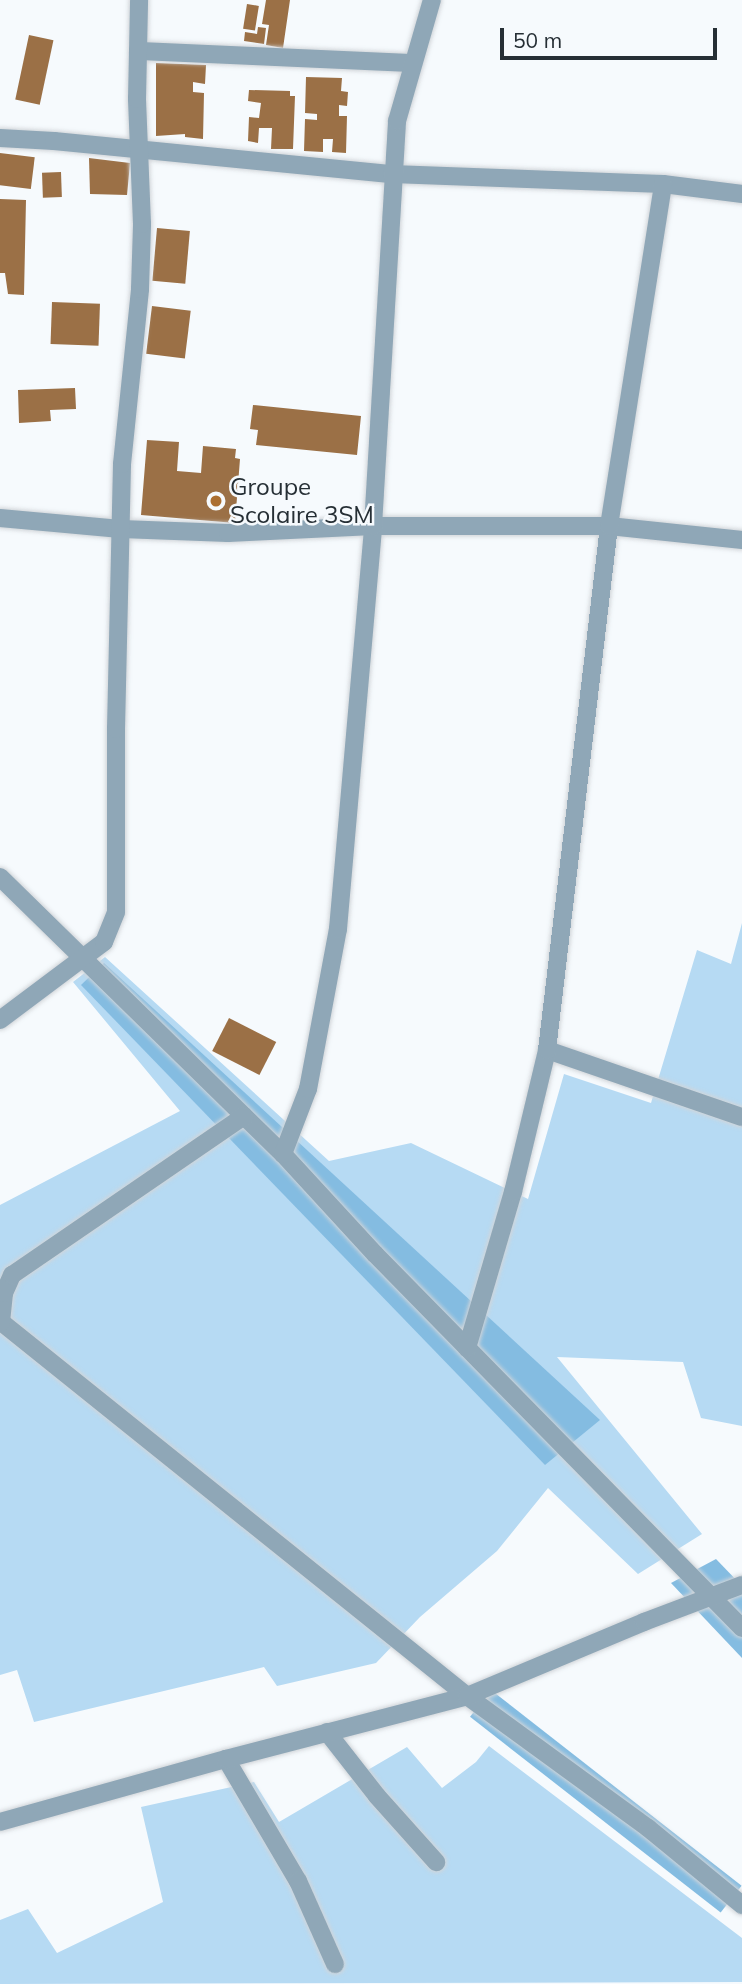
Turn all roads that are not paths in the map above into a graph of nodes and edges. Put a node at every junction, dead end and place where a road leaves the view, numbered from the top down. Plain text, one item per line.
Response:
1 (139, 0) edge
2 (432, 0) edge
3 (138, 51) junction
4 (413, 63) junction
5 (0, 138) edge
6 (140, 149) junction
7 (392, 174) junction
8 (663, 184) junction
9 (742, 194) edge
10 (0, 518) edge
11 (373, 526) junction
12 (609, 526) junction
13 (121, 529) junction
14 (742, 540) edge
15 (0, 877) edge
16 (83, 958) junction
17 (0, 1020) edge
18 (547, 1050) junction
19 (244, 1116) junction
20 (742, 1117) edge
21 (283, 1154) junction
22 (1, 1321) edge
23 (467, 1348) junction
24 (742, 1585) edge
25 (710, 1596) junction
26 (742, 1628) edge
27 (467, 1696) junction
28 (327, 1732) junction
29 (226, 1759) junction
30 (0, 1822) edge
31 (436, 1862) dead end
32 (742, 1905) edge
33 (335, 1964) dead end

1 - 3 street
2 - 4 street
3 - 4 street
3 - 6 street
4 - 7 street
5 - 6 street
6 - 7 street
6 - 13 street
7 - 8 street
7 - 11 street
8 - 9 street
8 - 12 street
10 - 13 street
11 - 12 street
11 - 13 street
11 - 21 street
12 - 14 street
12 - 18 street
13 - 16 street
15 - 16 street
16 - 17 street
16 - 19 street
18 - 20 street
18 - 23 street
19 - 21 street
19 - 22 street
21 - 23 street
22 - 27 street
23 - 25 street
24 - 25 street
25 - 26 street
25 - 27 street
27 - 28 street
27 - 32 street
28 - 29 street
28 - 31 street
29 - 30 street
29 - 33 street

